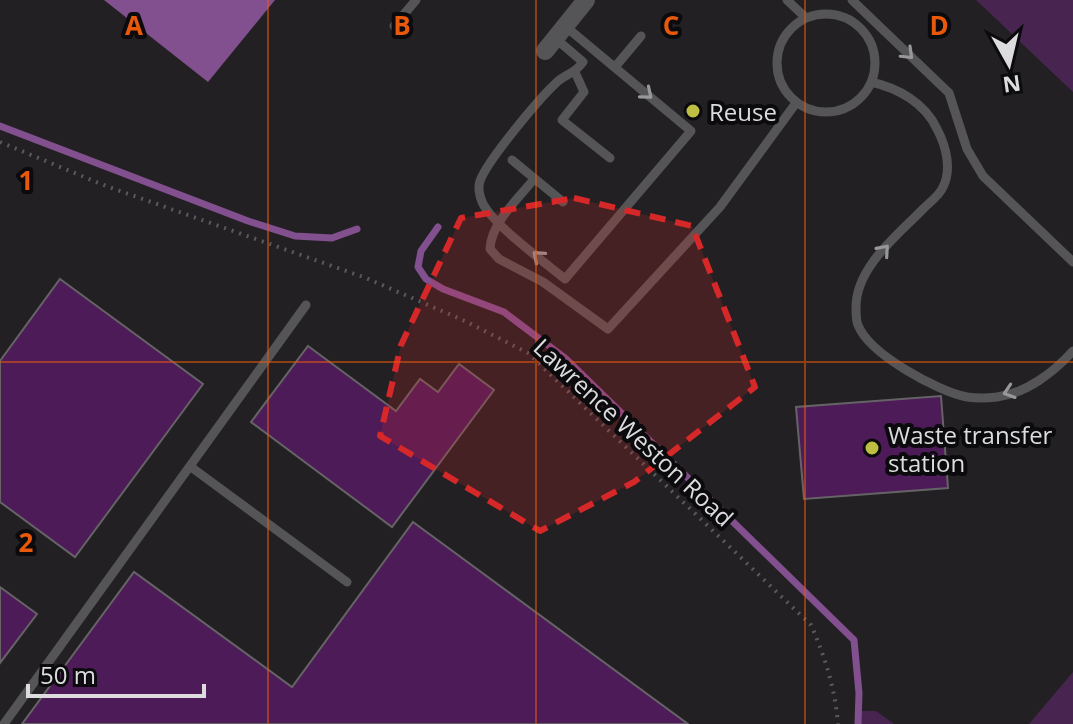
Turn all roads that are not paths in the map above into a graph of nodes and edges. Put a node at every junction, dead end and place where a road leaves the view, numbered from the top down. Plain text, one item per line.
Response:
1 (416, 0) edge
2 (586, 0) edge
3 (787, 0) edge
4 (852, 0) edge
5 (806, 18) junction
6 (873, 21) junction
7 (394, 26) dead end
8 (863, 30) junction
9 (641, 36) dead end
10 (555, 39) junction
11 (615, 67) junction
12 (575, 72) junction
13 (871, 82) junction
14 (796, 103) junction
15 (610, 158) dead end
16 (512, 160) dead end
17 (534, 179) junction
18 (563, 202) dead end
19 (499, 223) junction
20 (1073, 262) edge
21 (306, 305) dead end
22 (1073, 351) edge
23 (191, 467) junction
24 (347, 582) dead end
25 (4, 724) edge

1 - 7 lane
2 - 10 street
3 - 5 lane
4 - 6 lane
5 - 8 lane
5 - 14 lane
6 - 8 lane
6 -> 20 lane
8 - 13 lane
9 - 11 lane
10 - 11 lane
10 - 12 lane
11 -> 19 lane
12 - 15 lane
12 - 19 lane
13 - 14 lane
22 -> 13 lane
14 - 19 lane
16 - 17 lane
17 - 18 lane
17 - 19 lane
21 - 23 lane
23 - 24 lane
23 - 25 lane

